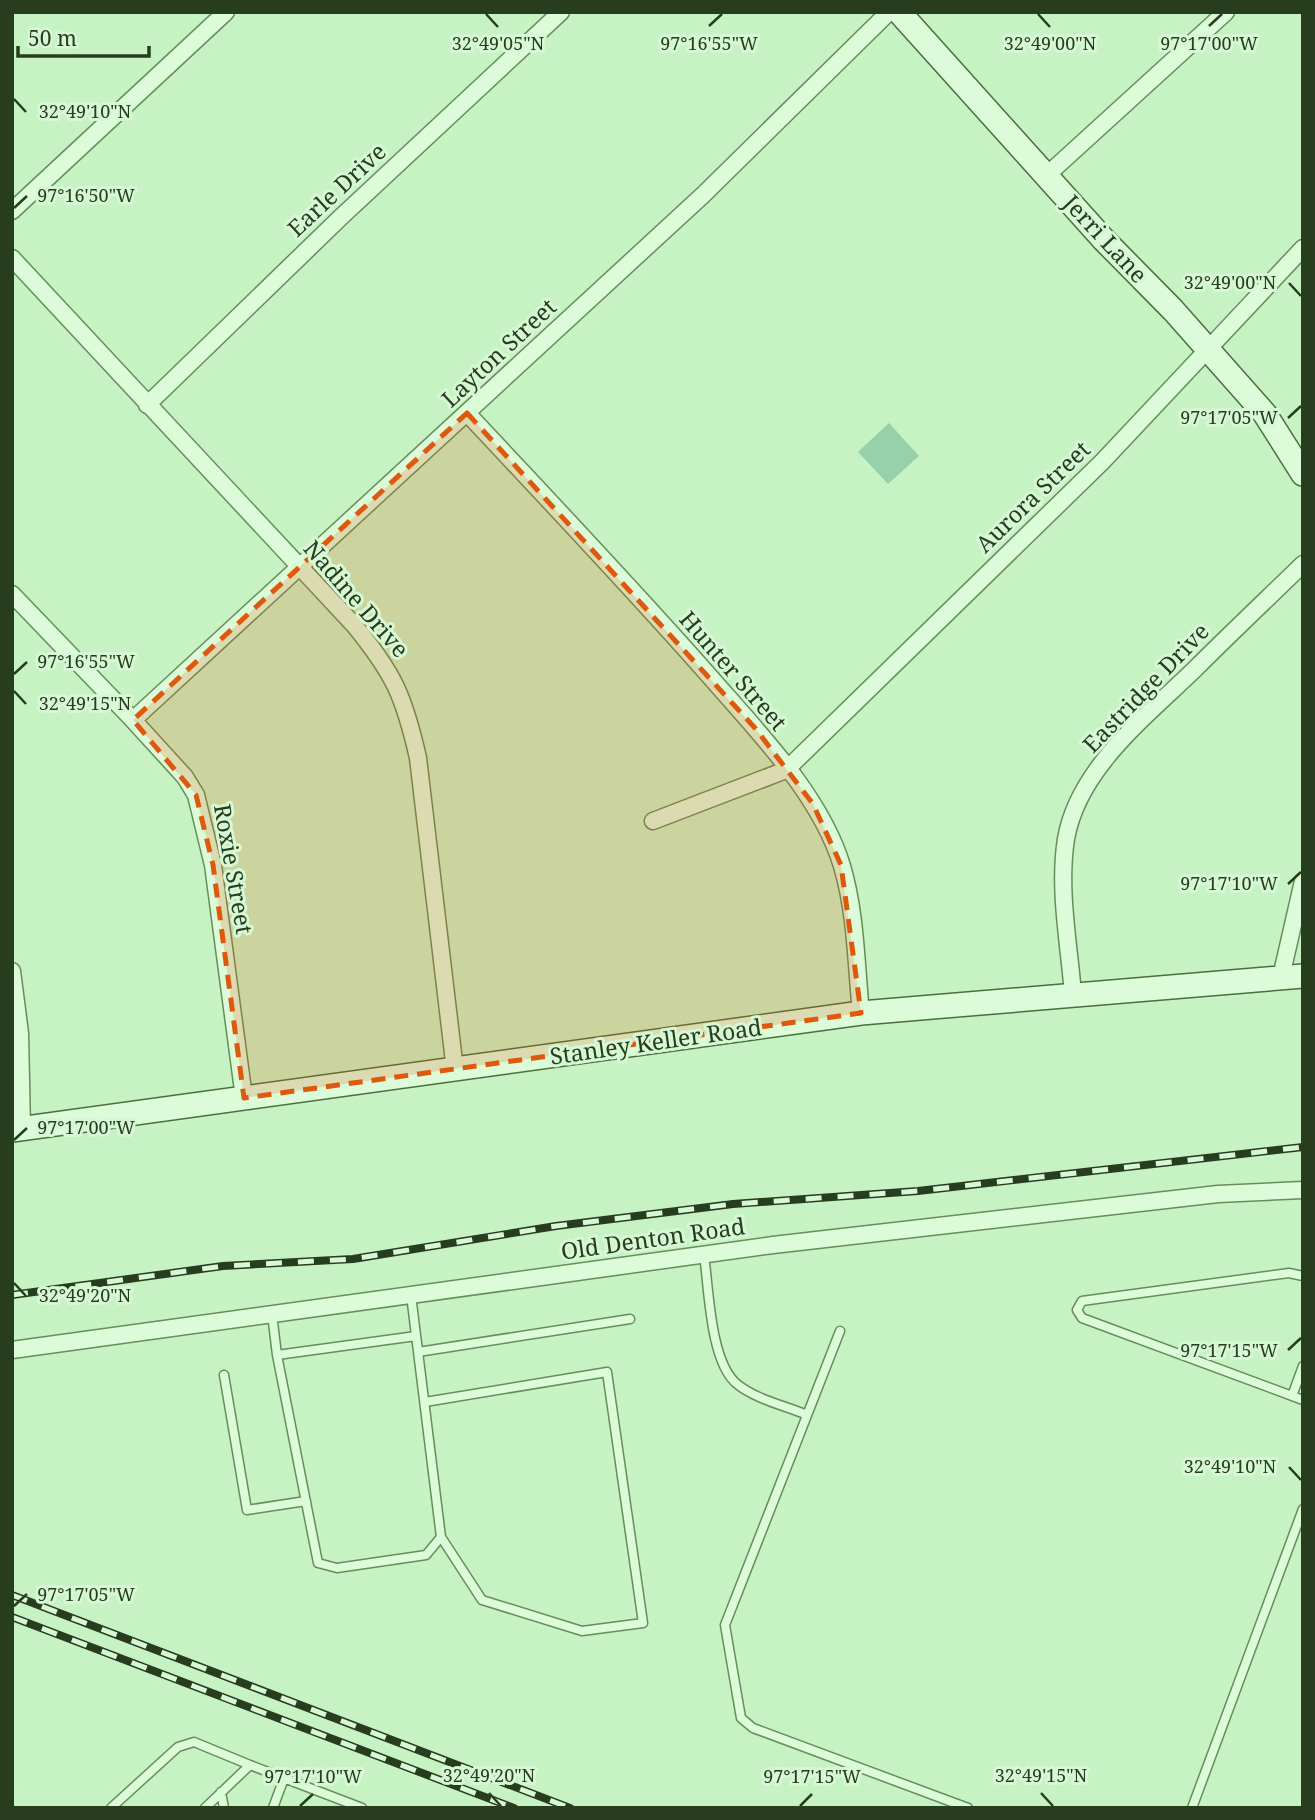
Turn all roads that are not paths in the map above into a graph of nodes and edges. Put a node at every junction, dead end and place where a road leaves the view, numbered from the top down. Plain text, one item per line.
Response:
1 (226, 12) edge
2 (561, 12) edge
3 (889, 12) edge
4 (899, 12) edge
5 (1226, 12) edge
6 (1046, 176) junction
7 (12, 211) edge
8 (1303, 248) edge
9 (12, 258) edge
10 (1208, 350) junction
11 (147, 405) junction
12 (467, 413) junction
13 (1303, 474) edge
14 (1303, 564) edge
15 (299, 567) junction
16 (12, 594) edge
17 (133, 720) junction
18 (786, 770) junction
19 (653, 821) dead end
20 (1303, 881) edge
21 (12, 971) edge
22 (1292, 977) edge
23 (1073, 994) junction
24 (861, 1013) junction
25 (455, 1070) junction
26 (244, 1098) junction
27 (17, 1129) edge
28 (1303, 1190) edge
29 (704, 1255) junction
30 (1303, 1276) edge
31 (411, 1295) junction
32 (272, 1314) junction
33 (630, 1319) dead end
34 (840, 1331) dead end
35 (416, 1336) junction
36 (12, 1350) edge
37 (418, 1352) junction
38 (276, 1355) junction
39 (1303, 1366) edge
40 (224, 1375) dead end
41 (1292, 1396) junction
42 (1303, 1400) edge
43 (425, 1402) junction
44 (807, 1415) junction
45 (306, 1501) junction
46 (1303, 1509) edge
47 (440, 1537) junction
48 (250, 1765) junction
49 (284, 1778) junction
50 (221, 1792) junction
51 (111, 1808) edge
52 (205, 1808) edge
53 (224, 1808) edge
54 (274, 1808) edge
55 (362, 1808) edge
56 (968, 1808) edge
57 (1192, 1808) edge

1 - 7 street
2 - 11 street, Earle Drive
3 - 12 street, Layton Street
4 - 6 street, Jerri Lane
5 - 6 street
6 - 10 street, Jerri Lane
8 - 10 street, Aurora Street
9 - 11 street, Nadine Drive
10 - 13 street, Jerri Lane
10 - 18 street, Aurora Street
11 - 15 street, Nadine Drive
12 - 15 street, Layton Street
12 - 18 street, Hunter Street
14 - 23 street, Eastridge Drive
15 - 17 street, Layton Street
15 - 25 street, Nadine Drive
16 - 17 street, Roxie Street
17 - 26 street, Roxie Street
18 - 19 street
18 - 24 street, Hunter Street
20 - 22 street
21 - 27 street
22 - 23 street, Stanley Keller Road
23 - 24 street, Stanley Keller Road
24 - 25 street, Stanley Keller Road
25 - 26 street, Stanley Keller Road
26 - 27 street, Stanley Keller Road
28 - 29 street, Old Denton Road
29 - 31 street, Old Denton Road
29 - 44 lane
30 - 41 lane
31 - 32 street, Old Denton Road
31 - 35 lane
32 - 36 street, Old Denton Road
32 - 38 lane
33 - 37 lane
34 - 44 lane
35 - 37 lane
35 - 38 lane
37 - 43 lane
38 - 45 lane
39 - 41 lane
40 - 45 lane
41 - 42 lane
43 - 47 lane
43 - 47 lane
44 - 56 lane
45 - 47 lane
46 - 57 lane
48 - 49 lane
48 - 50 lane
48 - 51 lane
49 - 54 lane
49 - 55 lane
50 - 52 lane
50 - 53 lane

